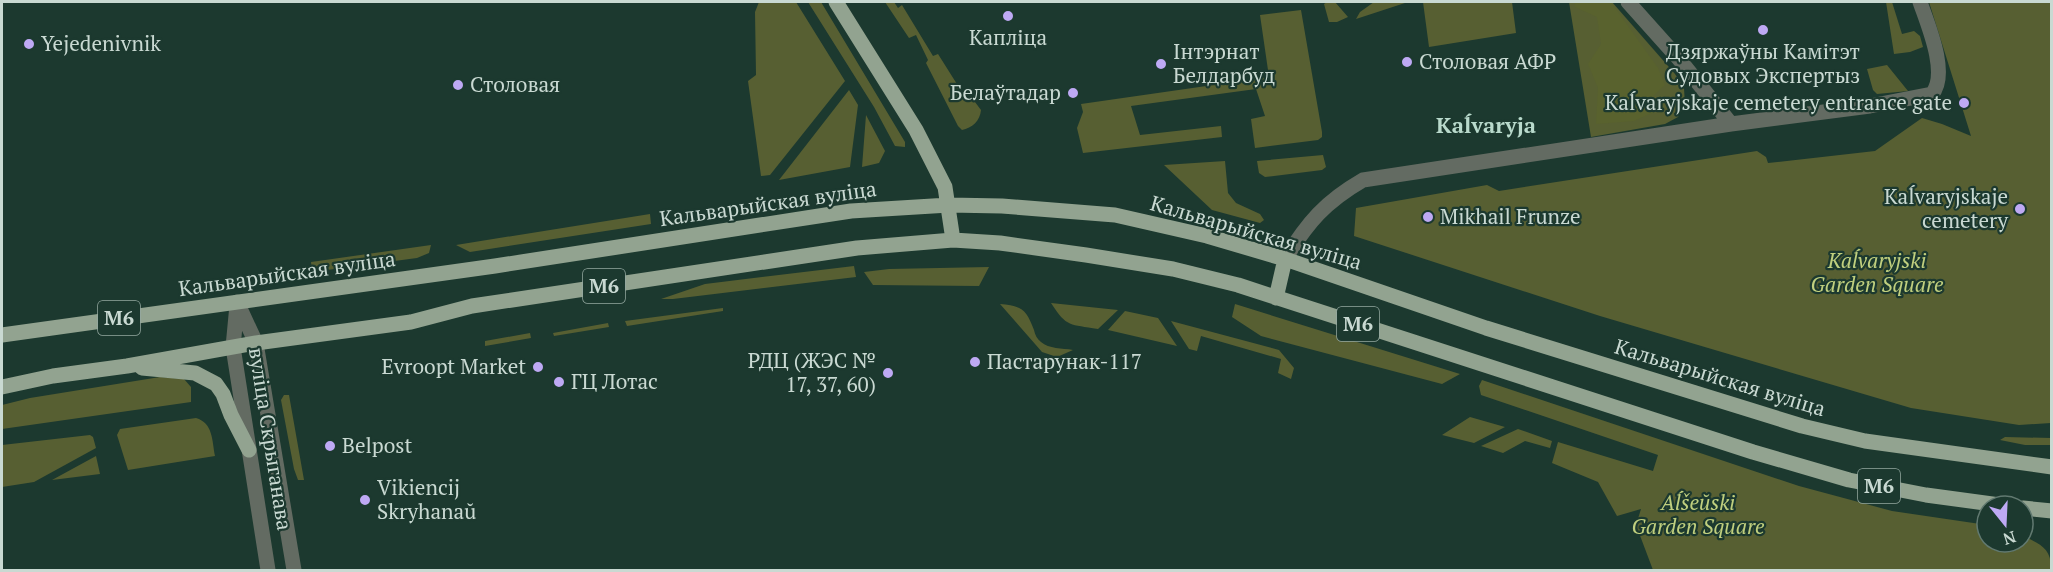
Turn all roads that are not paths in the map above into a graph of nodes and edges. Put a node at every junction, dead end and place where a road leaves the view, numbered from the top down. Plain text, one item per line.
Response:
1 (836, 2) edge
2 (1628, 2) edge
3 (1920, 2) edge
4 (1731, 124) junction
5 (949, 205) junction
6 (953, 240) junction
7 (1285, 259) junction
8 (1276, 298) junction
9 (237, 302) junction
10 (2, 335) edge
11 (256, 343) junction
12 (233, 347) junction
13 (127, 366) junction
14 (2, 387) edge
15 (249, 450) junction
16 (2052, 467) edge
17 (1975, 502) edge
18 (2035, 509) edge
19 (2052, 511) edge
20 (268, 570) edge
21 (294, 570) edge

1 - 5 main road
2 - 4 street
3 - 4 street
4 - 7 street
5 - 6 main road
5 - 7 main road, Кальварыйская вуліца / М6
5 - 9 main road, Кальварыйская вуліца / М6
6 - 8 main road, М6
6 - 11 main road, М6
7 - 8 main road
7 - 16 main road, Кальварыйская вуліца / М6
8 - 17 main road, М6
9 - 10 main road, Кальварыйская вуліца / М6
9 - 11 street, вуліца Скрыганава
9 - 12 street, вуліца Скрыганава
11 - 12 main road, М6
11 - 21 street, вуліца Скрыганава
12 - 13 main road, М6
12 - 15 street, вуліца Скрыганава
13 - 14 main road, М6
13 - 15 main road
15 - 20 street, вуліца Скрыганава
18 - 19 main road

